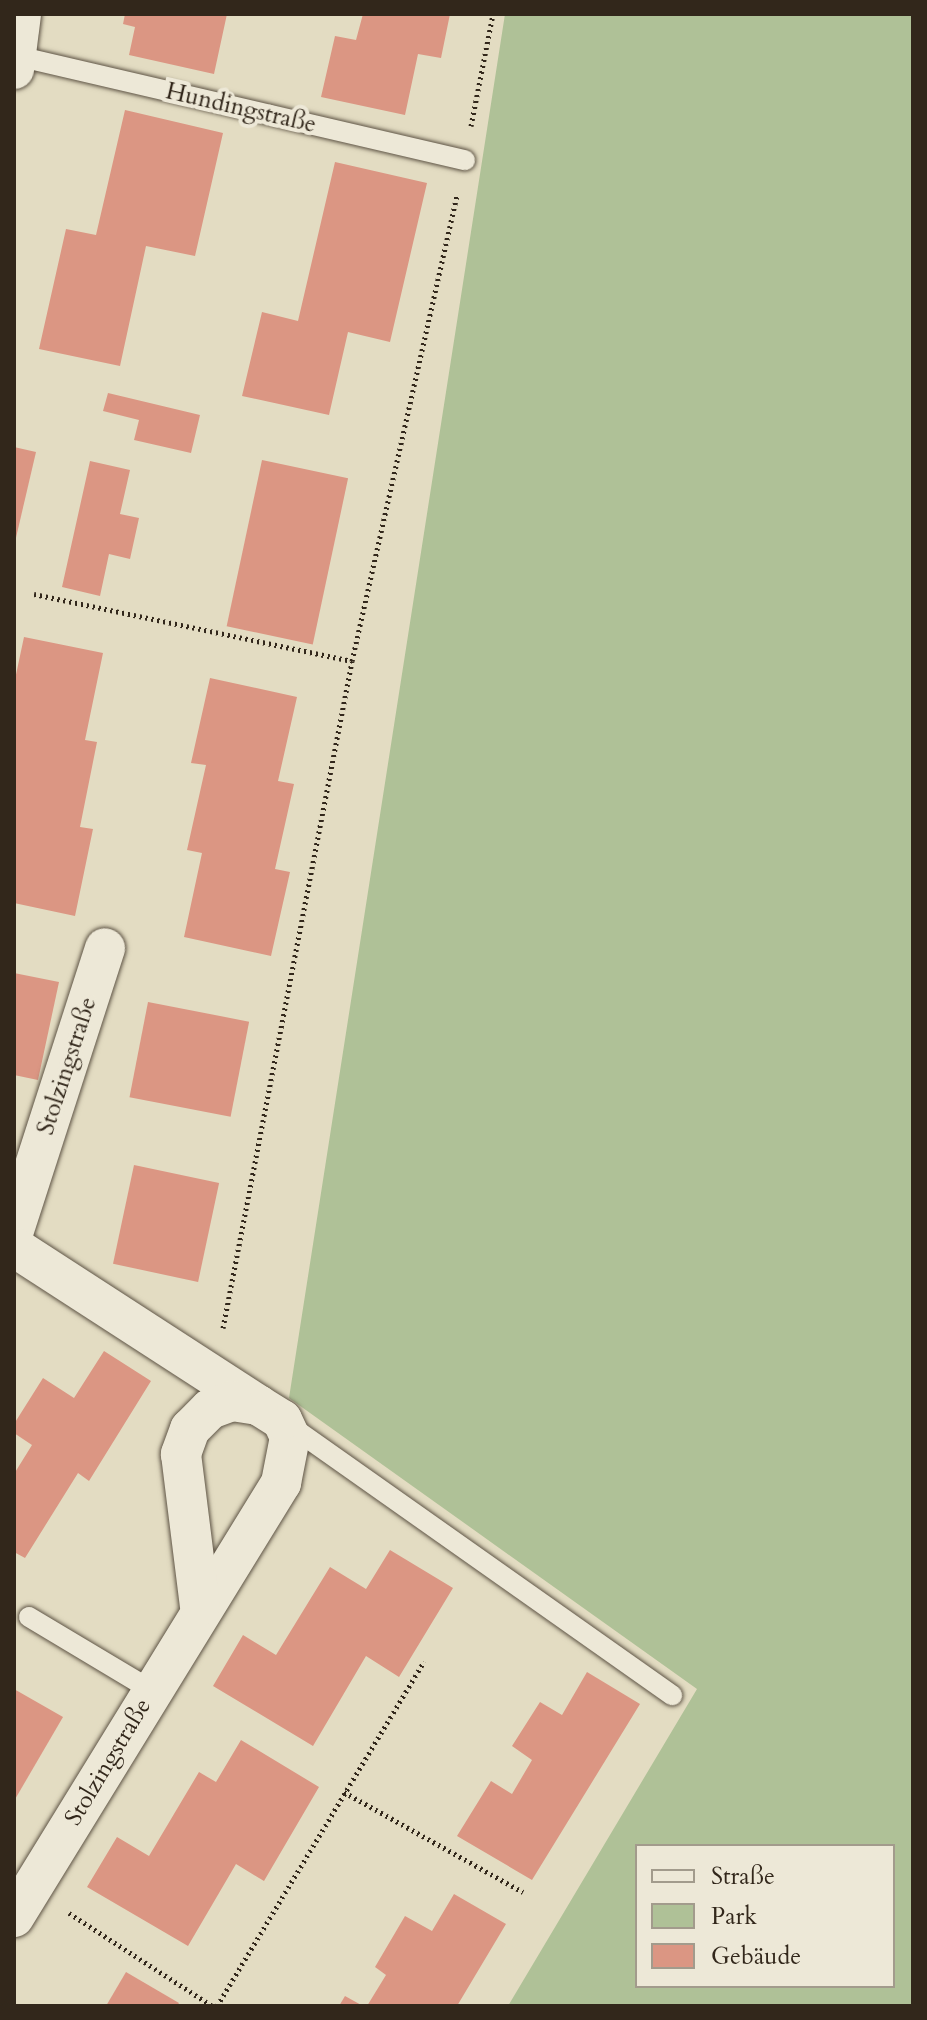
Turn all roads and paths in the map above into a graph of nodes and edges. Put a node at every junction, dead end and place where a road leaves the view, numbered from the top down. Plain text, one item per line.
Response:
1 (21, 14) edge
2 (493, 14) edge
3 (16, 62) edge
4 (465, 160) junction
5 (34, 594) dead end
6 (352, 661) junction
7 (105, 948) dead end
8 (14, 1230) edge
9 (14, 1247) edge
10 (211, 1374) junction
11 (270, 1412) junction
12 (200, 1606) junction
13 (29, 1617) dead end
14 (424, 1661) dead end
15 (151, 1690) junction
16 (672, 1695) dead end
17 (344, 1792) junction
18 (523, 1892) dead end
19 (23, 1903) edge
20 (214, 2006) edge

1 - 3 street, Hundingstraße
2 - 4 path
3 - 4 lane, Hundingstraße
4 - 6 path
5 - 6 path
6 - 10 path
7 - 8 street, Stolzingstraße
9 - 10 street
10 - 11 street
11 - 12 street, Stolzingstraße
11 - 12 street
11 - 16 lane
12 - 15 street, Stolzingstraße
13 - 15 lane
14 - 17 path
15 - 19 street, Stolzingstraße
17 - 18 path
17 - 20 path
19 - 20 path

